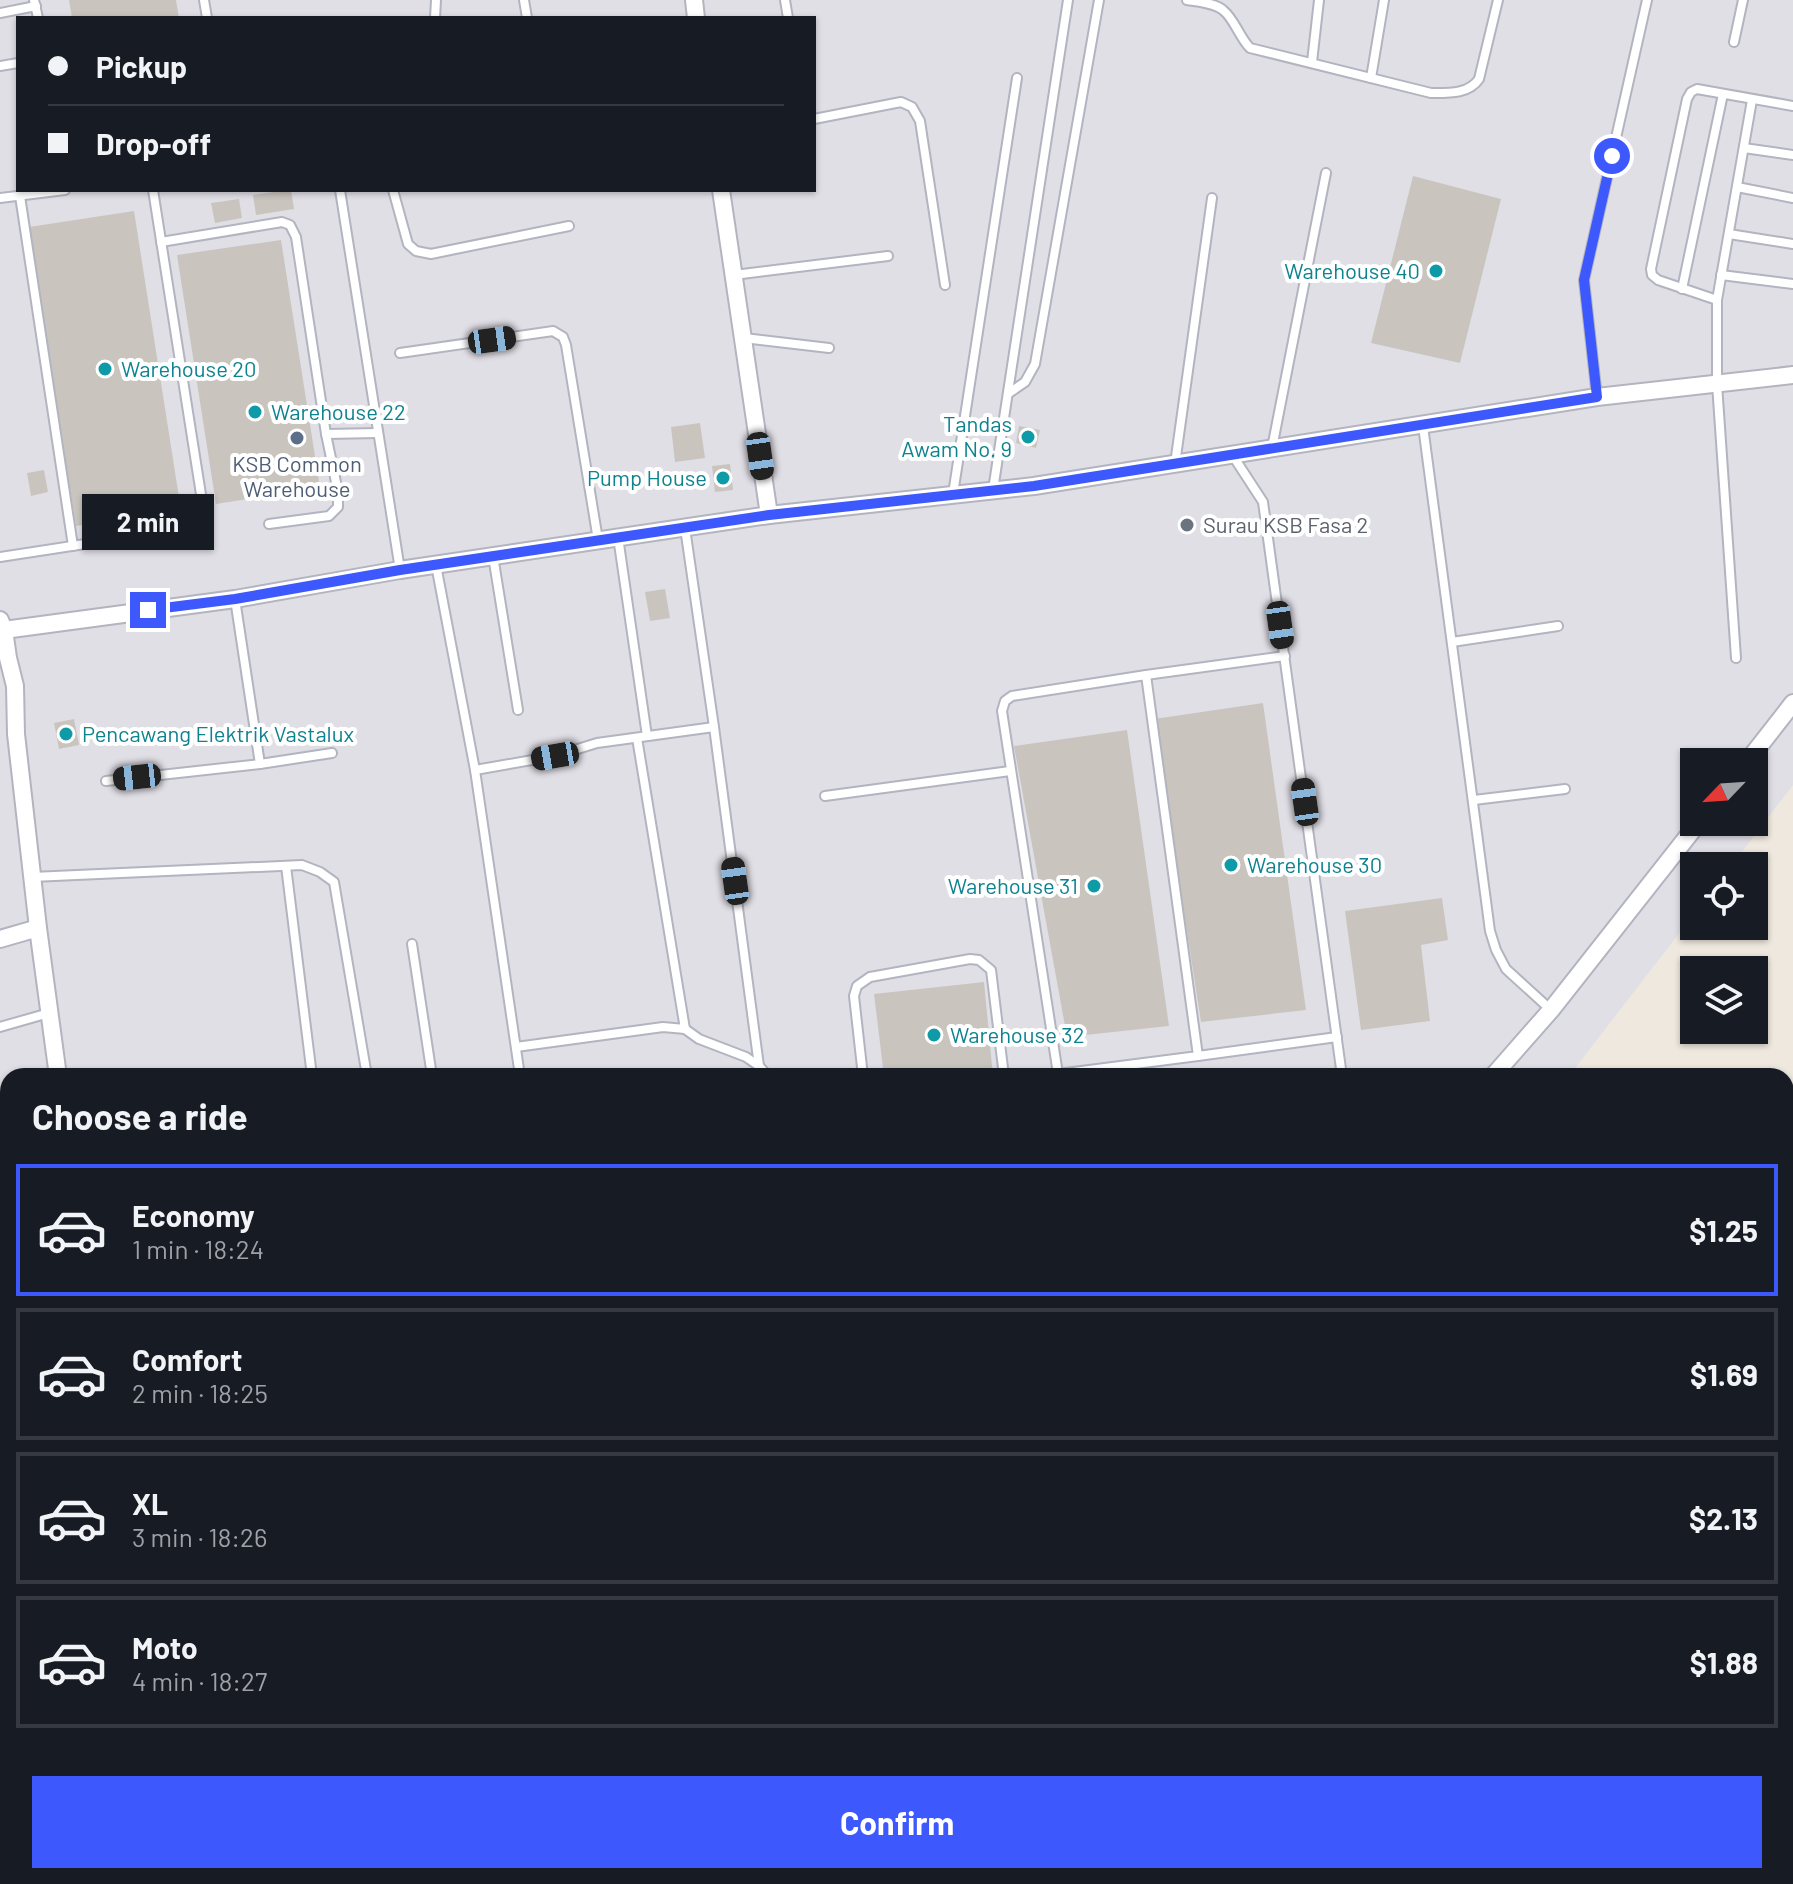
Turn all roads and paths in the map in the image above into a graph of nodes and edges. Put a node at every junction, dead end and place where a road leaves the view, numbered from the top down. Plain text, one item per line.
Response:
1 (1068, 0) edge
2 (1099, 0) edge
3 (1187, 0) edge
4 (1319, 0) edge
5 (1384, 0) edge
6 (1498, 0) edge
7 (1647, 0) edge
8 (1743, 0) edge
9 (35, 3) edge
10 (0, 13) edge
11 (1734, 42) dead end
12 (1312, 62) junction
13 (1017, 78) dead end
14 (1371, 78) junction
15 (1723, 94) junction
16 (1752, 100) junction
17 (1793, 106) edge
18 (816, 119) edge
19 (1744, 148) junction
20 (1793, 155) edge
21 (1326, 173) dead end
22 (1737, 187) junction
23 (50, 192) edge
24 (153, 192) edge
25 (340, 192) edge
26 (394, 192) edge
27 (721, 192) edge
28 (20, 196) junction
29 (0, 198) edge
30 (1212, 198) dead end
31 (1793, 198) edge
32 (569, 226) dead end
33 (1729, 234) junction
34 (161, 242) junction
35 (1793, 244) edge
36 (888, 256) dead end
37 (734, 275) junction
38 (1721, 275) junction
39 (1793, 284) edge
40 (945, 285) dead end
41 (1682, 289) junction
42 (1717, 300) junction
43 (743, 338) junction
44 (829, 348) dead end
45 (400, 353) dead end
46 (1793, 375) edge
47 (1717, 384) junction
48 (1009, 393) junction
49 (1597, 397) junction
50 (1423, 426) junction
51 (378, 433) junction
52 (326, 434) junction
53 (1272, 449) junction
54 (1233, 456) junction
55 (1175, 465) junction
56 (993, 490) junction
57 (953, 495) junction
58 (769, 515) junction
59 (269, 524) dead end
60 (684, 527) junction
61 (618, 537) junction
62 (598, 540) junction
63 (73, 546) junction
64 (493, 556) junction
65 (0, 557) edge
66 (436, 565) junction
67 (400, 570) junction
68 (235, 599) junction
69 (2, 625) edge
70 (1558, 626) dead end
71 (1452, 642) junction
72 (1285, 656) junction
73 (1736, 658) dead end
74 (1146, 675) junction
75 (8, 698) edge
76 (1793, 703) edge
77 (518, 710) dead end
78 (714, 727) junction
79 (647, 736) junction
80 (637, 738) junction
81 (1758, 748) edge
82 (332, 753) dead end
83 (260, 764) junction
84 (475, 770) junction
85 (1010, 771) junction
86 (106, 781) dead end
87 (1565, 789) dead end
88 (825, 796) dead end
89 (1474, 800) junction
90 (1688, 836) edge
91 (286, 866) junction
92 (32, 877) junction
93 (38, 928) junction
94 (0, 938) edge
95 (412, 944) dead end
96 (1551, 1010) junction
97 (50, 1013) junction
98 (0, 1027) edge
99 (685, 1029) junction
100 (1337, 1037) junction
101 (516, 1047) junction
102 (1198, 1056) junction
103 (759, 1066) joint
104 (57, 1068) edge
105 (311, 1068) edge
106 (366, 1068) edge
107 (431, 1068) edge
108 (519, 1068) edge
109 (862, 1068) edge
110 (1003, 1068) edge
111 (1057, 1068) edge
112 (1110, 1068) edge
113 (1341, 1068) edge
114 (1500, 1068) edge

1 - 48 lane
2 - 48 lane
3 - 12 lane
4 - 12 lane
5 - 14 lane
6 - 14 lane
7 - 49 lane
8 - 11 lane
9 - 10 lane
12 - 14 lane
13 - 57 lane
15 - 16 lane
15 - 41 lane
15 - 41 lane
16 - 17 lane
16 - 19 lane
18 - 40 lane
19 - 20 lane
19 - 22 lane
21 - 53 lane
22 - 31 lane
22 - 33 lane
23 - 28 lane
24 - 34 lane
25 - 51 lane
26 - 32 lane
27 - 37 street
28 - 29 lane
28 - 63 lane
30 - 55 lane
33 - 35 lane
33 - 38 lane
34 - 52 lane
34 - 63 lane
36 - 37 lane
37 - 43 street
38 - 39 lane
38 - 42 lane
41 - 42 lane
42 - 47 lane
43 - 44 lane
43 - 58 street
45 - 62 lane
46 - 47 street
47 - 49 street
47 - 73 lane
48 - 56 lane
49 - 50 street
50 - 53 street
50 - 71 lane
51 - 52 lane
51 - 67 lane
52 - 59 lane
53 - 54 street
54 - 55 street
54 - 72 lane
55 - 56 street
56 - 57 street
57 - 58 street
58 - 60 street
60 - 61 street
60 - 78 lane
61 - 62 street
61 - 79 lane
62 - 64 street
63 - 65 lane
64 - 66 street
64 - 77 lane
66 - 67 street
66 - 84 lane
67 - 68 street
68 - 69 street
68 - 83 lane
69 - 75 street
70 - 71 lane
71 - 89 lane
72 - 74 lane
72 - 100 lane
74 - 85 lane
74 - 102 lane
75 - 92 street
76 - 81 street
78 - 79 lane
78 - 103 lane
79 - 80 lane
80 - 84 lane
80 - 99 lane
82 - 83 lane
83 - 86 lane
84 - 101 lane
85 - 88 lane
85 - 111 lane
87 - 89 lane
89 - 96 lane
90 - 96 street
91 - 92 lane
91 - 105 lane
91 - 106 lane
92 - 93 street
93 - 94 street
93 - 97 street
95 - 107 lane
96 - 114 street
97 - 98 lane
97 - 104 street
99 - 101 lane
99 - 103 lane
100 - 102 lane
100 - 113 lane
101 - 108 lane
102 - 112 lane
109 - 110 lane

